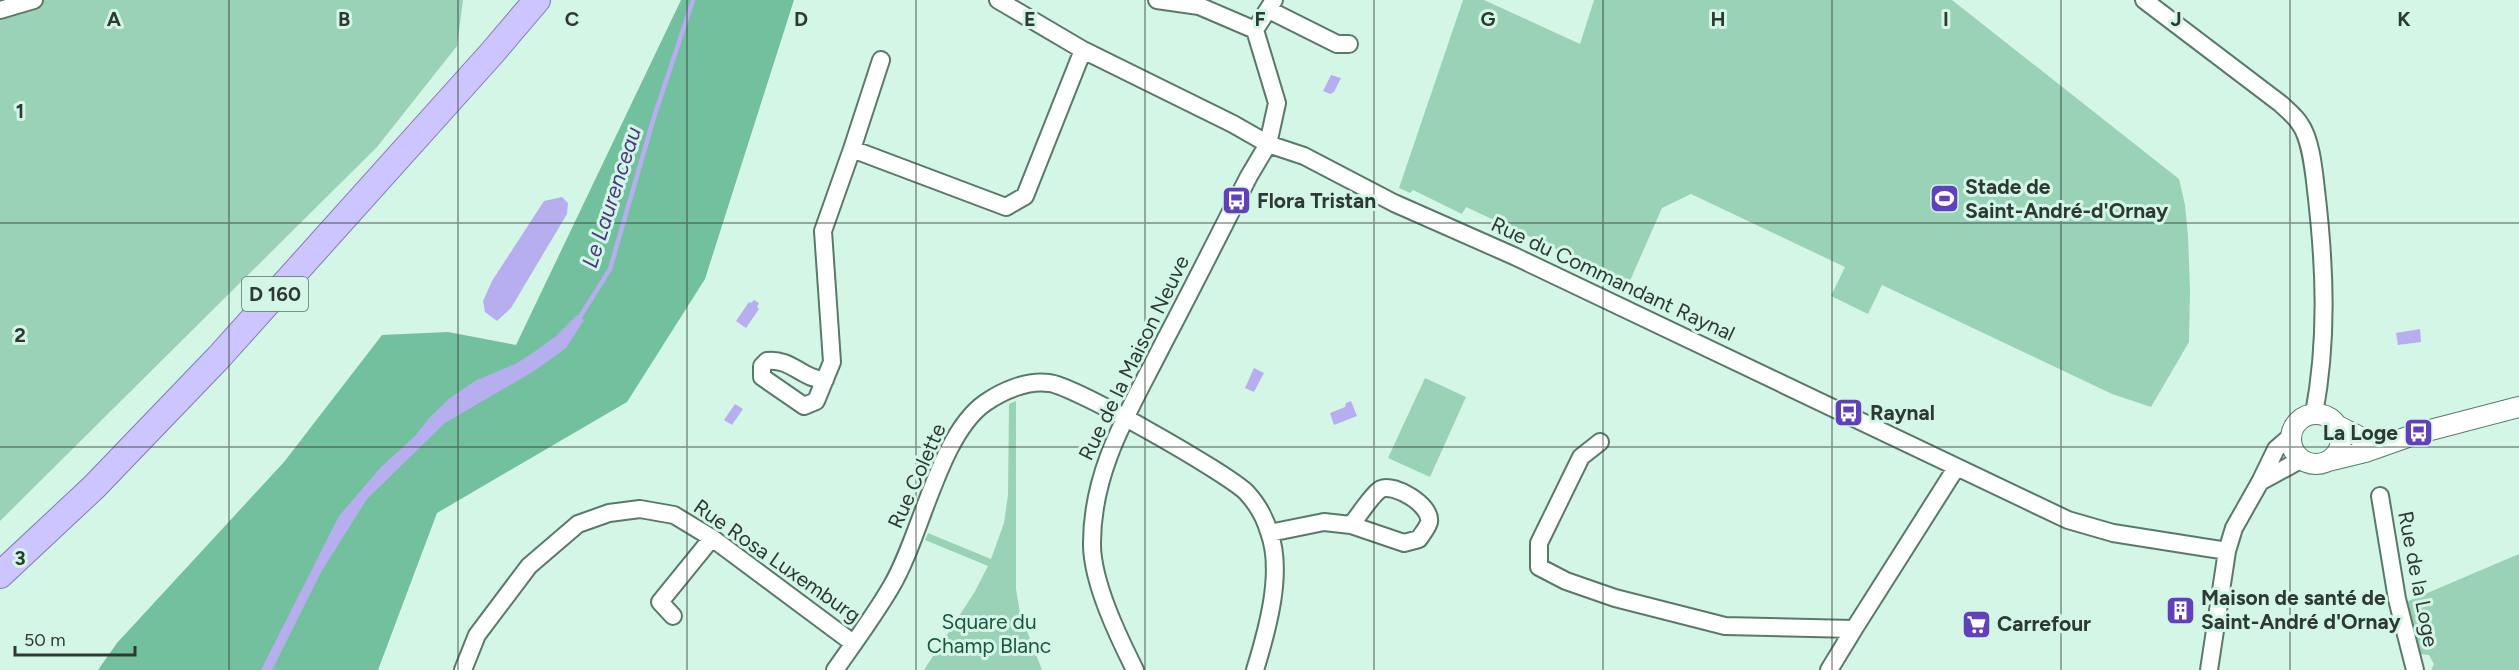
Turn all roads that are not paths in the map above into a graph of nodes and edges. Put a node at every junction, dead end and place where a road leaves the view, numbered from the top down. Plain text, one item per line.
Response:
1 (34, 0) edge
2 (537, 0) edge
3 (998, 0) edge
4 (1157, 0) edge
5 (2144, 0) edge
6 (1271, 5) edge
7 (0, 10) edge
8 (1256, 30) junction
9 (1349, 44) dead end
10 (1083, 50) junction
11 (881, 60) dead end
12 (1268, 144) junction
13 (852, 149) junction
14 (825, 380) dead end
15 (2519, 407) edge
16 (2314, 414) junction
17 (1125, 419) junction
18 (2338, 426) junction
19 (2291, 436) junction
20 (1600, 442) dead end
21 (2390, 442) junction
22 (2302, 459) junction
23 (2328, 461) junction
24 (1956, 468) junction
25 (2260, 482) junction
26 (2380, 496) dead end
27 (1351, 525) dead end
28 (1270, 533) junction
29 (712, 538) junction
30 (2227, 551) junction
31 (0, 575) edge
32 (673, 616) dead end
33 (1854, 629) junction
34 (854, 643) junction
35 (463, 670) edge
36 (835, 670) edge
37 (1135, 670) edge
38 (1255, 670) edge
39 (1829, 670) edge
40 (2209, 670) edge
41 (2415, 670) edge

1 - 7 street
2 - 31 main road, D 160
3 - 10 street, Rue du Commandant Raynal
4 - 8 street
5 - 16 street
6 - 8 street
6 - 9 street
8 - 12 street, Rue de la Maison Neuve
10 - 12 street, Rue du Commandant Raynal
10 - 13 street
11 - 13 street
12 - 17 street, Rue de la Maison Neuve
12 - 24 street, Rue du Commandant Raynal
13 - 14 street
15 - 21 street
16 - 18 street
16 - 19 street
17 - 28 street, Rue Colette
17 - 34 street, Rue Colette
17 - 37 street, Rue de la Maison Neuve
18 - 21 street
18 - 23 street
19 - 22 street
19 - 25 street
20 - 33 street
21 - 23 street
22 - 23 street
22 - 25 street
24 - 30 street, Rue du Commandant Raynal
24 - 33 street
25 - 30 street
26 - 41 street, Rue de la Loge
27 - 28 street
28 - 38 street, Rue Colette
29 - 32 street
29 - 34 street, Rue Rosa Luxemburg
29 - 35 street, Rue Rosa Luxemburg
30 - 40 street
33 - 39 street
34 - 36 street, Rue Colette

